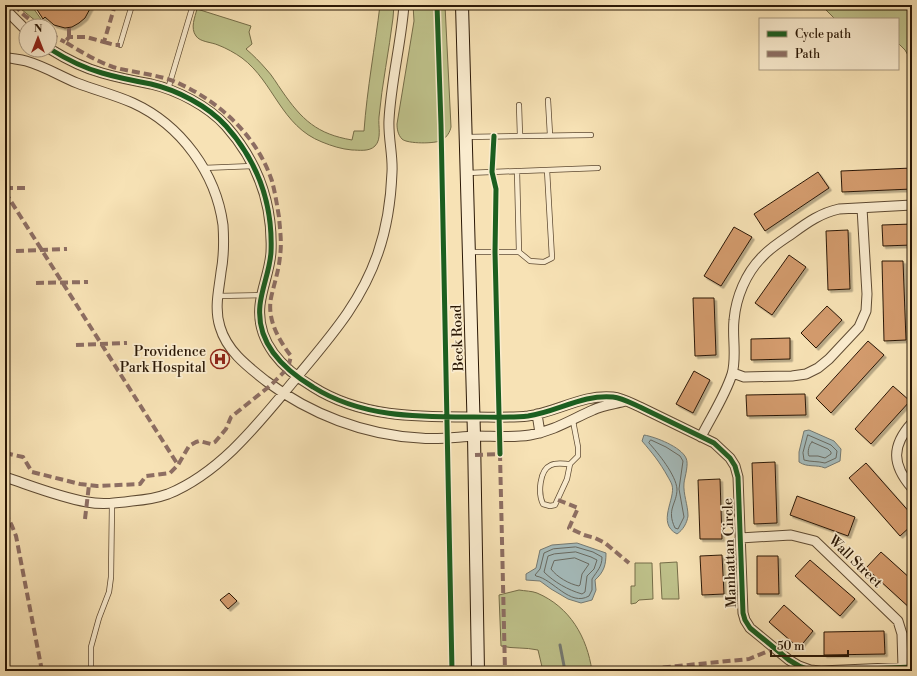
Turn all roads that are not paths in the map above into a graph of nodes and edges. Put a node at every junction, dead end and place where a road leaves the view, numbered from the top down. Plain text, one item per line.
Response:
1 (132, 5) edge
2 (404, 5) edge
3 (462, 5) edge
4 (191, 6) edge
5 (5, 9) edge
6 (18, 22) edge
7 (120, 45) dead end
8 (58, 53) edge
9 (5, 58) edge
10 (168, 89) junction
11 (548, 100) dead end
12 (519, 105) dead end
13 (550, 135) junction
14 (591, 135) dead end
15 (520, 136) junction
16 (466, 137) junction
17 (254, 166) junction
18 (203, 168) junction
19 (598, 168) dead end
20 (547, 170) junction
21 (517, 171) junction
22 (467, 173) junction
23 (912, 205) edge
24 (862, 208) junction
25 (469, 252) junction
26 (520, 252) junction
27 (262, 295) junction
28 (217, 296) junction
29 (732, 373) junction
30 (297, 376) junction
31 (283, 394) junction
32 (628, 401) junction
33 (570, 405) junction
34 (537, 414) junction
35 (474, 417) junction
36 (573, 421) junction
37 (912, 423) edge
38 (540, 433) junction
39 (474, 436) junction
40 (701, 437) junction
41 (570, 464) junction
42 (5, 477) edge
43 (912, 488) edge
44 (112, 504) junction
45 (740, 538) junction
46 (907, 667) edge
47 (91, 671) edge
48 (478, 671) edge

1 - 7 lane
2 - 30 street
3 - 16 main road, Beck Road
4 - 10 lane
5 - 6 street
8 - 10 street, Manhattan Circle
9 - 18 street
10 - 17 street, Manhattan Circle
11 - 13 lane
12 - 15 lane
13 - 14 lane
13 - 15 lane
15 - 16 lane
16 - 22 main road, Beck Road
17 - 18 lane
17 - 27 street, Manhattan Circle
18 - 28 street
19 - 20 lane
20 - 21 lane
20 - 26 lane
21 - 22 lane
21 - 26 lane
22 - 25 main road, Beck Road
23 - 24 street
24 - 29 street
24 - 29 street
25 - 26 lane
25 - 35 main road, Beck Road
27 - 28 lane
27 - 30 street, Manhattan Circle
28 - 31 street
29 - 40 street
30 - 31 street
30 - 35 street, Manhattan Circle
31 - 39 street
31 - 44 street
32 - 33 street, Manhattan Circle
32 - 36 street
32 - 40 street, Manhattan Circle
33 - 34 street, Manhattan Circle
33 - 36 street
34 - 35 street, Manhattan Circle
34 - 38 street
35 - 39 main road, Beck Road
36 - 38 street
36 - 41 lane
37 - 43 street
38 - 39 street
39 - 48 main road, Beck Road
40 - 45 street, Manhattan Circle
41 - 41 lane
42 - 44 street
44 - 47 lane
45 - 46 street, Wall Street
45 - 46 street, Manhattan Circle

